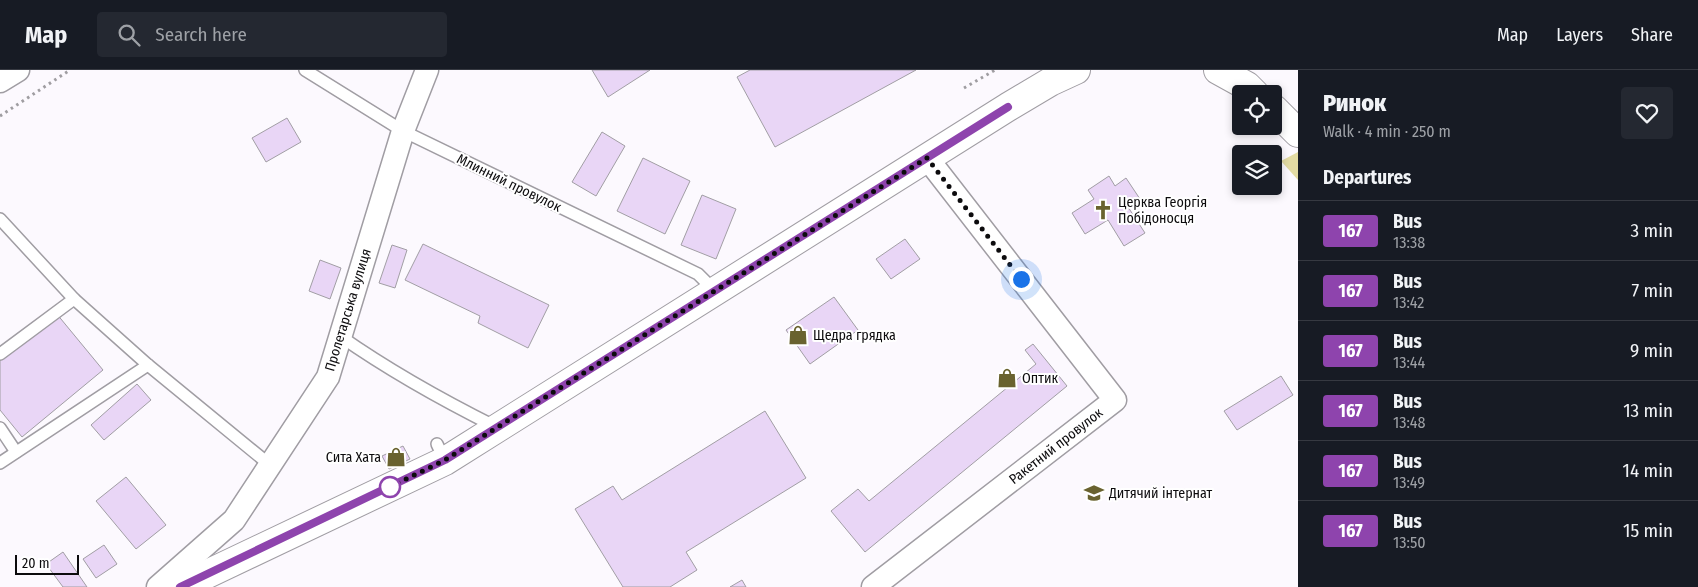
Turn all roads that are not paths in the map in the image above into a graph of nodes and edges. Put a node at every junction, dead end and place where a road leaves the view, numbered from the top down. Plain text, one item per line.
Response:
1 (18, 70) edge
2 (305, 70) edge
3 (426, 70) edge
4 (1054, 70) edge
5 (1076, 70) edge
6 (1218, 70) edge
7 (1257, 70) edge
8 (0, 81) edge
9 (1245, 85) edge
10 (1263, 85) edge
11 (1008, 107) junction
12 (403, 131) junction
13 (927, 158) junction
14 (0, 219) edge
15 (715, 291) junction
16 (74, 298) junction
17 (340, 336) junction
18 (0, 354) edge
19 (148, 365) junction
20 (0, 428) edge
21 (497, 428) junction
22 (16, 452) junction
23 (0, 463) edge
24 (270, 464) junction
25 (158, 587) edge
26 (180, 587) edge
27 (873, 587) edge

1 - 8 street
2 - 12 lane, Млинний провулок
3 - 12 street, Пролетарська вулиця
4 - 11 street
5 - 11 street
6 - 9 street
7 - 10 street
11 - 13 street
12 - 15 lane, Млинний провулок
12 - 17 street, Пролетарська вулиця
13 - 15 street
13 - 27 street, Ракетний провулок
14 - 16 lane
15 - 21 street
16 - 18 lane
16 - 19 lane
17 - 21 lane
17 - 24 street, Пролетарська вулиця
19 - 22 lane
19 - 24 lane
20 - 22 lane
21 - 26 street
22 - 23 lane
24 - 25 street, Пролетарська вулиця

